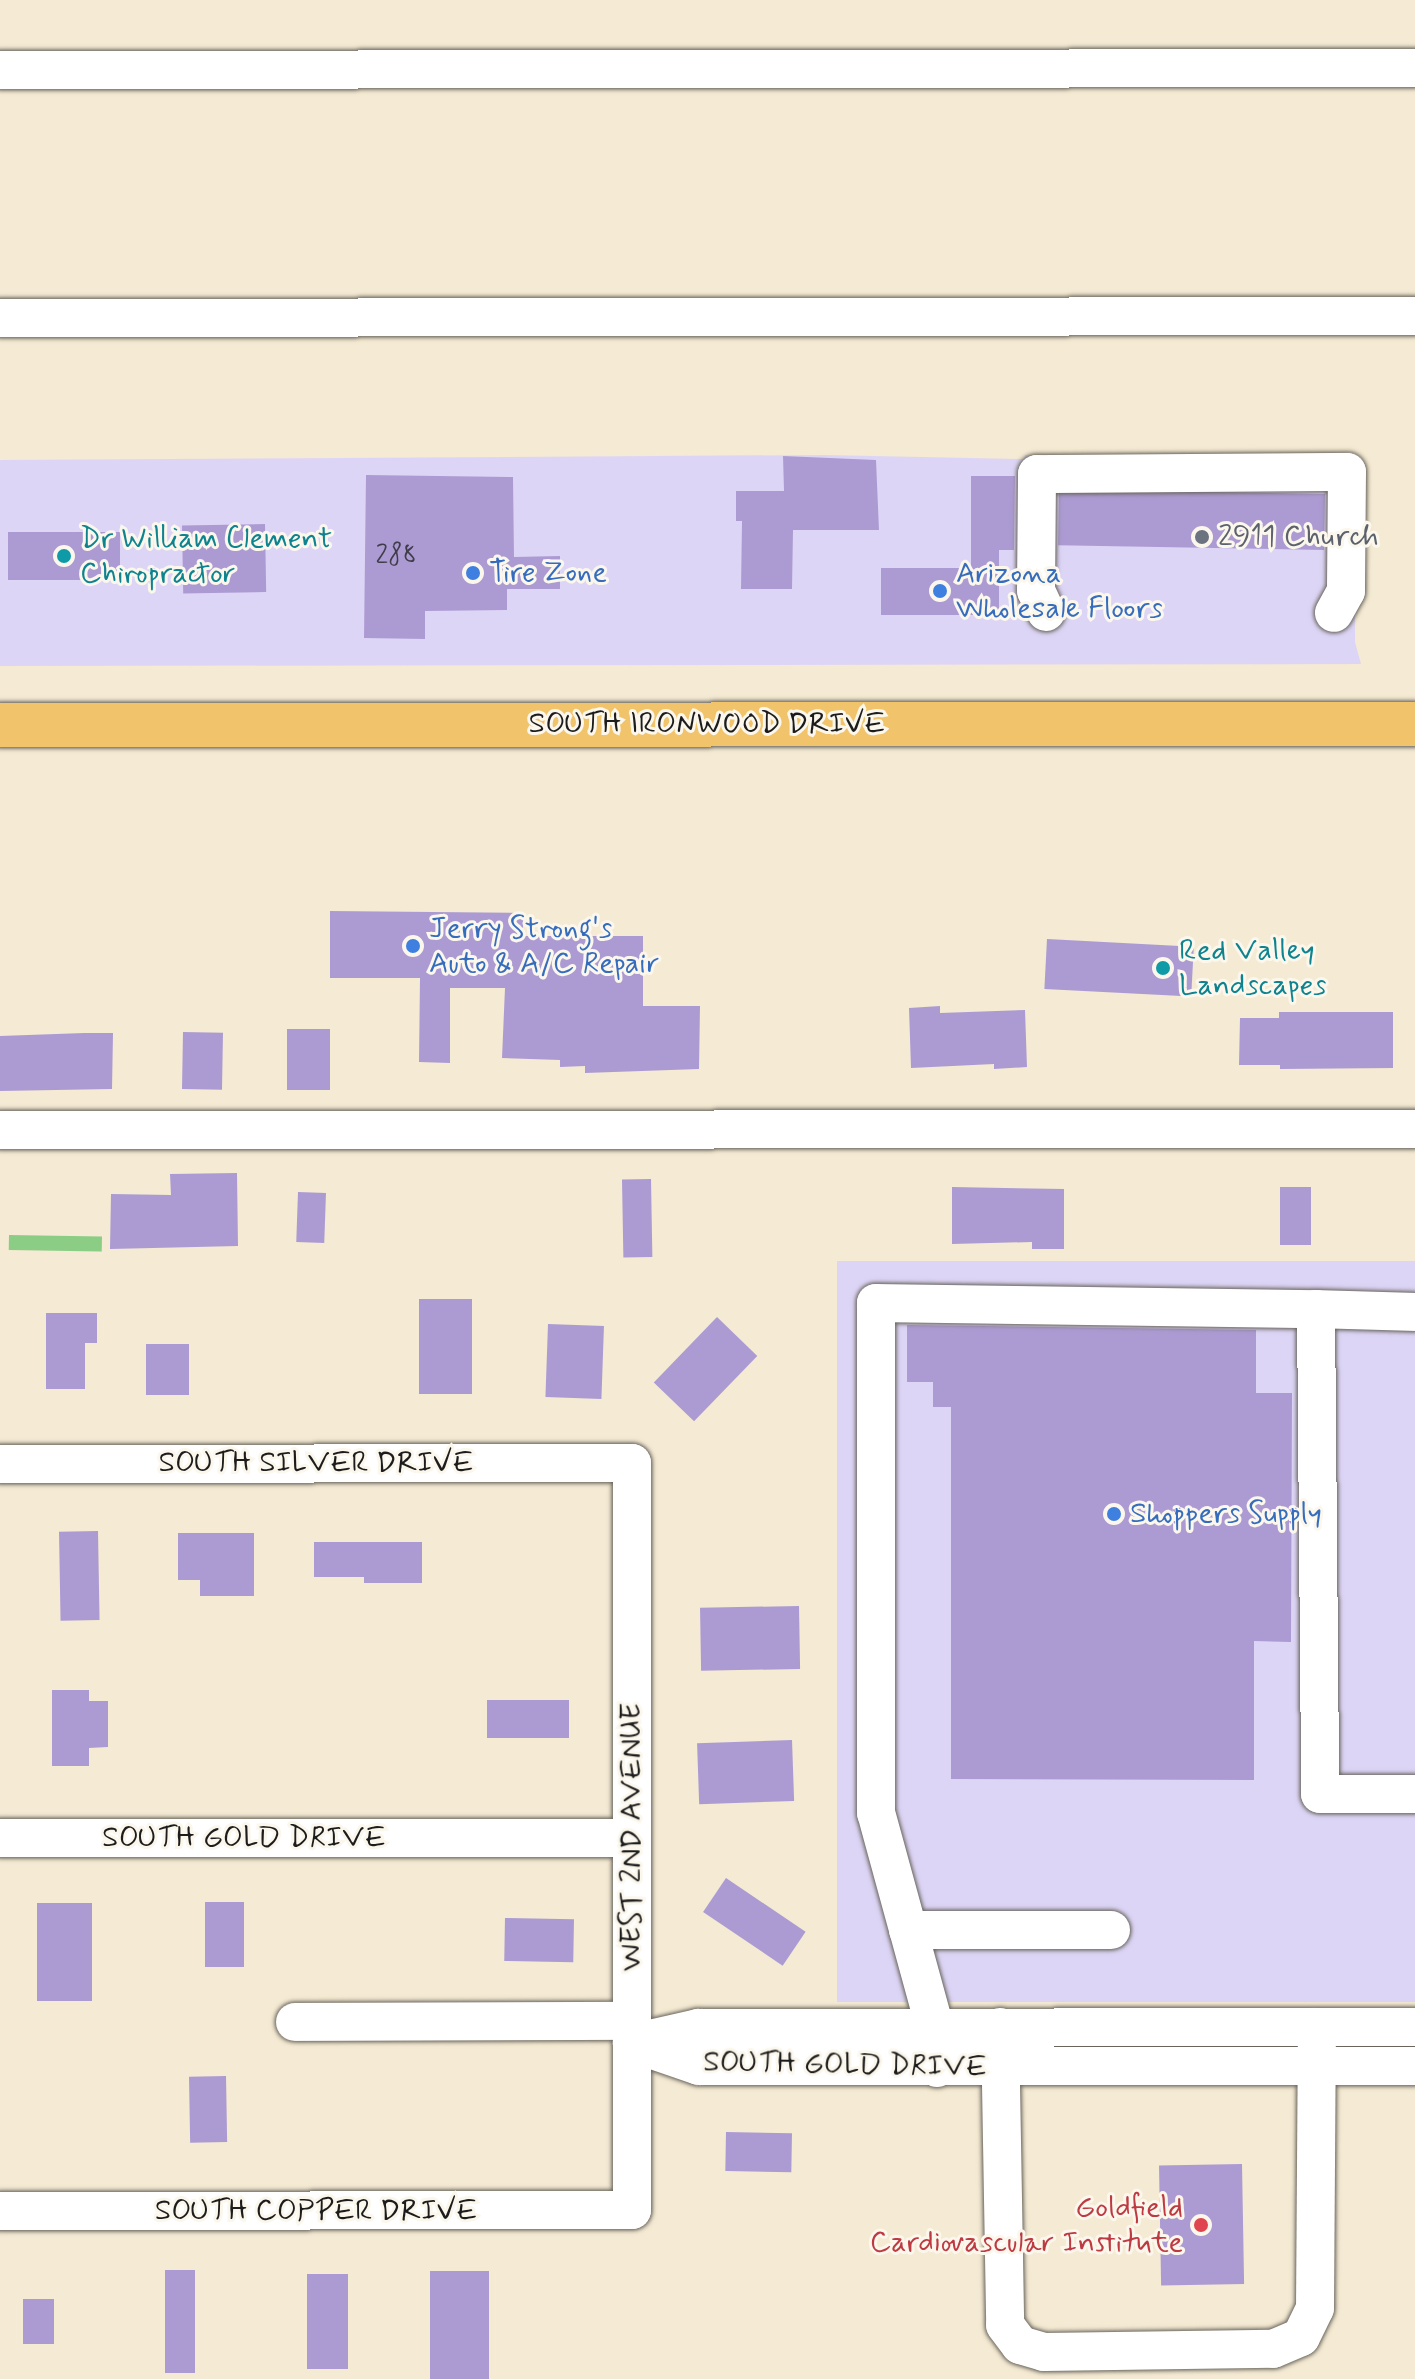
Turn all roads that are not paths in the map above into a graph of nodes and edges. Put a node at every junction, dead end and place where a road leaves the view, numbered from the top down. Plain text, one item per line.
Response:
1 (1415, 68) edge
2 (0, 70) edge
3 (1415, 316) edge
4 (0, 318) edge
5 (1046, 612) dead end
6 (1334, 613) dead end
7 (1415, 724) edge
8 (0, 725) edge
9 (1415, 1129) edge
10 (0, 1130) edge
11 (1316, 1309) junction
12 (1415, 1312) edge
13 (632, 1463) joint
14 (0, 1464) edge
15 (1415, 1794) edge
16 (0, 1838) edge
17 (632, 1838) junction
18 (908, 1930) junction
19 (1111, 1930) dead end
20 (295, 2022) dead end
21 (1000, 2027) junction
22 (1317, 2027) junction
23 (1415, 2027) edge
24 (935, 2028) junction
25 (632, 2032) junction
26 (1317, 2066) junction
27 (1415, 2066) edge
28 (1001, 2067) junction
29 (937, 2068) junction
30 (632, 2210) joint
31 (0, 2211) edge

1 - 2 street
3 - 4 street
5 - 6 street
7 - 8 main road, SOUTH IRONWOOD DRIVE
9 - 10 street
11 - 12 street
11 - 15 street
11 - 18 street
13 - 14 street, SOUTH SILVER DRIVE
13 - 17 street, WEST 2ND AVENUE
16 - 17 street, SOUTH GOLD DRIVE
17 - 25 street, WEST 2ND AVENUE
18 - 19 street
18 - 24 street
20 - 25 street
21 - 22 street, SOUTH GOLD DRIVE
21 - 24 street, SOUTH GOLD DRIVE
21 - 28 street
22 - 23 street, SOUTH GOLD DRIVE
22 - 26 street
24 - 25 street, SOUTH GOLD DRIVE
24 - 29 street
25 - 29 street, SOUTH GOLD DRIVE
25 - 30 street, WEST 2ND AVENUE
26 - 27 street, SOUTH GOLD DRIVE
26 - 28 street, SOUTH GOLD DRIVE
26 - 28 street
28 - 29 street, SOUTH GOLD DRIVE
30 - 31 street, SOUTH COPPER DRIVE

